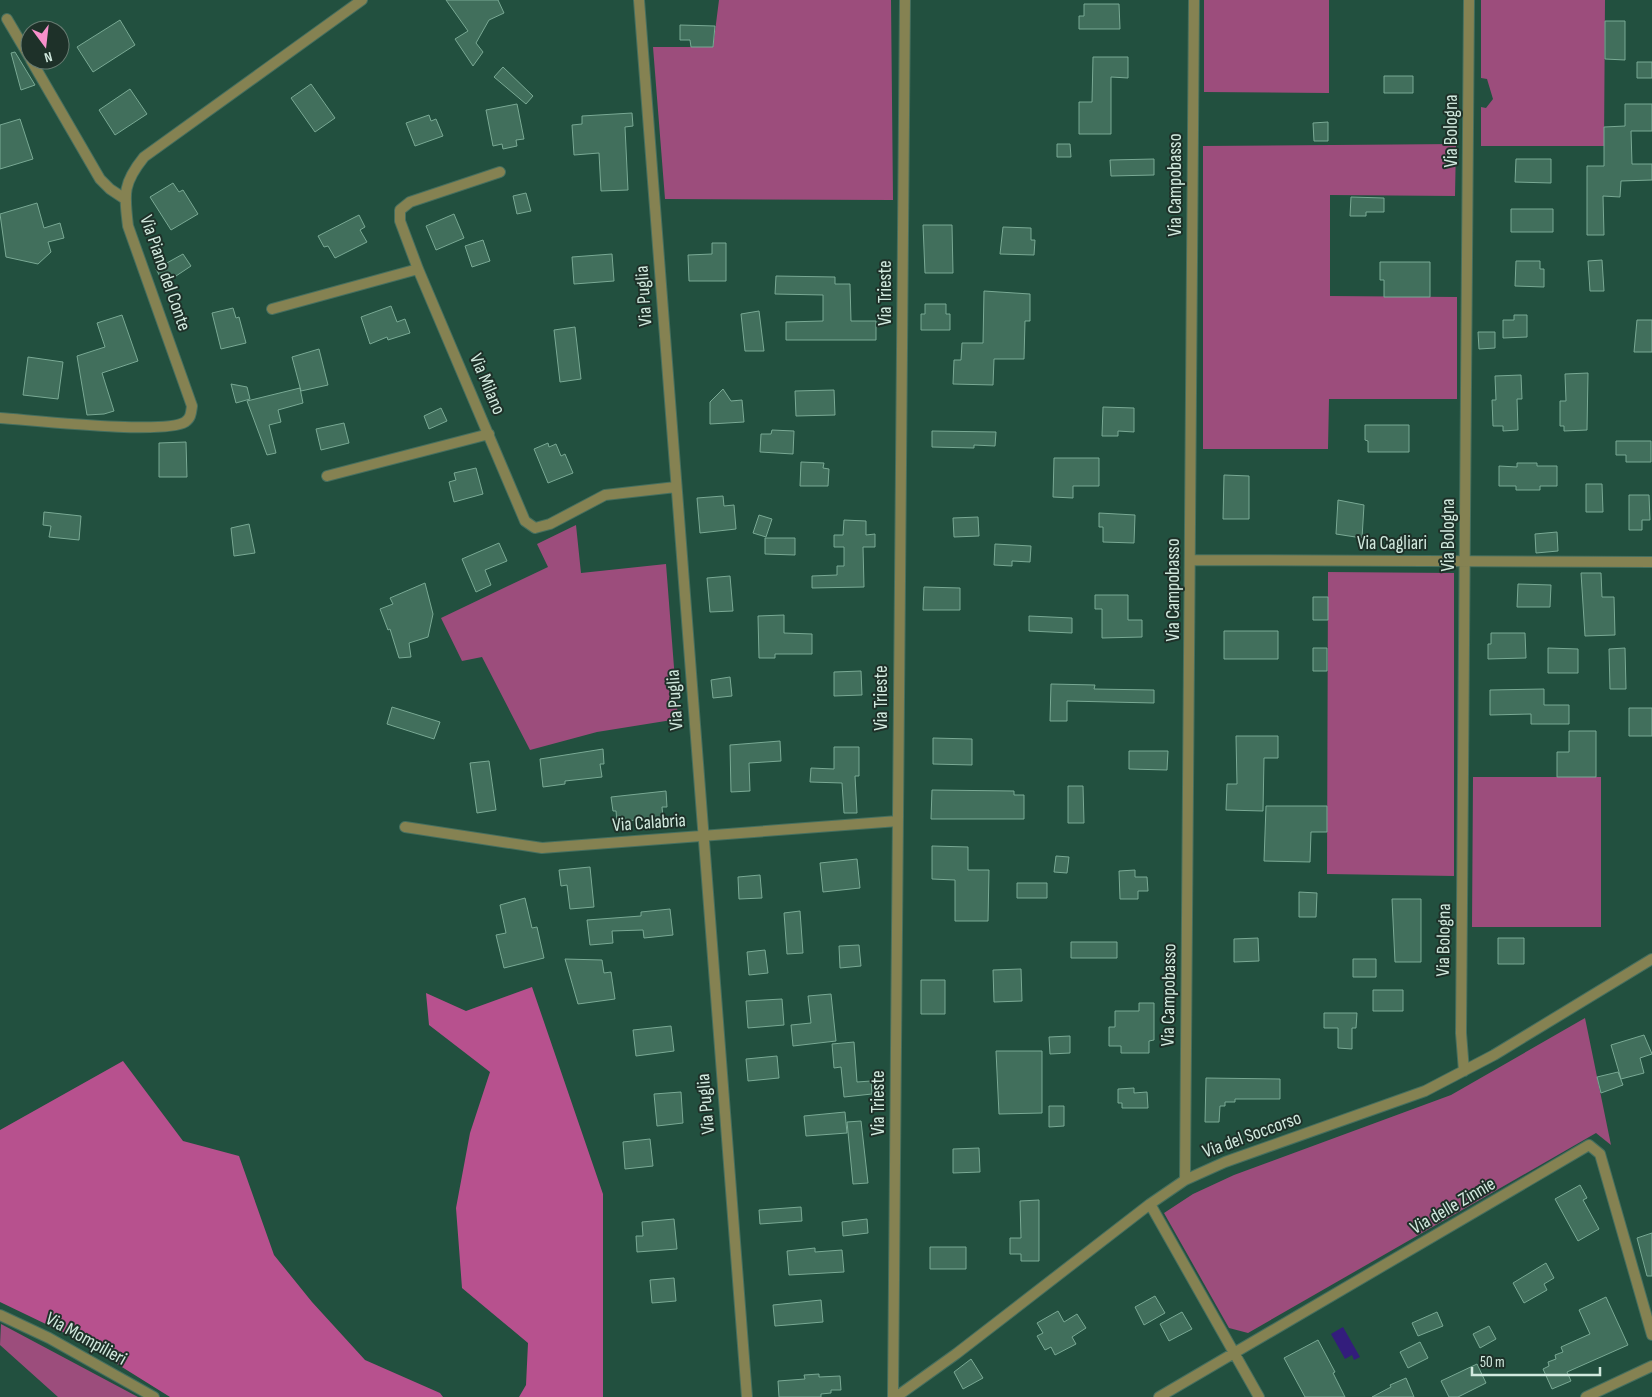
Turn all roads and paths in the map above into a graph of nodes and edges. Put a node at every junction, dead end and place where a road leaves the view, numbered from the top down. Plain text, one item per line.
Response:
1 (362, 0) edge
2 (639, 0) edge
3 (905, 0) edge
4 (1194, 0) edge
5 (1469, 0) edge
6 (7, 19) dead end
7 (20, 41) edge
8 (37, 70) edge
9 (500, 172) dead end
10 (125, 200) junction
11 (418, 269) junction
12 (272, 309) dead end
13 (0, 418) edge
14 (489, 434) junction
15 (327, 476) dead end
16 (676, 487) junction
17 (1191, 560) junction
18 (1466, 561) junction
19 (1652, 562) edge
20 (898, 821) junction
21 (405, 827) dead end
22 (703, 836) junction
23 (1652, 959) edge
24 (1464, 1071) junction
25 (1185, 1180) junction
26 (1150, 1204) junction
27 (0, 1315) edge
28 (1652, 1335) edge
29 (1235, 1353) junction
30 (1652, 1366) edge
31 (154, 1397) edge
32 (747, 1397) edge
33 (895, 1397) edge
34 (1158, 1397) edge
35 (1259, 1397) edge
36 (1586, 1397) edge

1 - 10 street, Via Piano del Conte
2 - 16 street, Via Puglia
3 - 20 street, Via Trieste
4 - 17 street, Via Campobasso
5 - 18 street, Via Bologna
6 - 7 street
8 - 10 street
9 - 11 street, Via Milano
10 - 13 street, Via Piano del Conte
11 - 12 street
11 - 14 street, Via Milano
14 - 15 street
14 - 16 street, Via Milano
16 - 22 street, Via Puglia
17 - 18 street, Via Cagliari
17 - 25 street, Via Campobasso
18 - 19 street, Via Cagliari
18 - 24 street, Via Bologna
20 - 22 street, Via Calabria
20 - 33 street, Via Trieste
21 - 22 street, Via Calabria
22 - 32 street, Via Puglia
23 - 24 street, Via del Soccorso
24 - 25 street, Via del Soccorso
25 - 26 street, Via del Soccorso
26 - 29 street
26 - 33 street, Via del Soccorso
27 - 31 street, Via Mompilieri
28 - 29 street, Via delle Zinnie
29 - 34 street, Via delle Zinnie
29 - 35 street
30 - 36 street

